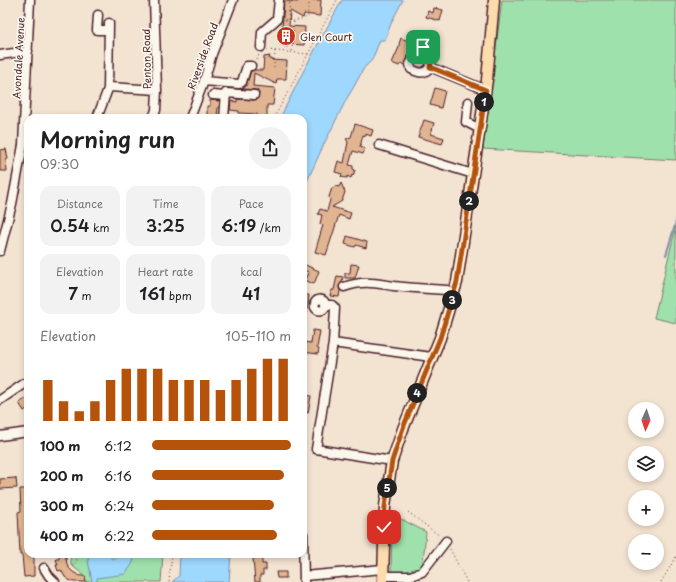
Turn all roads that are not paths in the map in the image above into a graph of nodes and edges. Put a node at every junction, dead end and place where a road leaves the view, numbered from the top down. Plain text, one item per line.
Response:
1 (30, 0) edge
2 (154, 0) edge
3 (233, 0) edge
4 (279, 0) edge
5 (494, 0) edge
6 (98, 15) dead end
7 (261, 46) dead end
8 (28, 51) junction
9 (0, 55) edge
10 (251, 66) road end
11 (430, 67) dead end
12 (204, 81) junction
13 (109, 87) junction
14 (157, 90) junction
15 (486, 90) junction
16 (213, 95) dead end
17 (254, 95) dead end
18 (226, 96) junction
19 (468, 102) dead end
20 (25, 114) edge
21 (99, 114) edge
22 (154, 114) edge
23 (192, 114) edge
24 (224, 114) edge
25 (24, 126) edge
26 (480, 129) junction
27 (379, 146) dead end
28 (473, 174) junction
29 (2, 236) edge
30 (0, 251) edge
31 (344, 287) dead end
32 (447, 290) dead end
33 (326, 305) dead end
34 (333, 343) junction
35 (431, 357) junction
36 (24, 384) edge
37 (0, 400) edge
38 (24, 433) edge
39 (0, 436) edge
40 (392, 461) junction
41 (446, 540) dead end
42 (304, 558) edge
43 (44, 568) dead end
44 (383, 576) edge
45 (304, 579) edge
46 (55, 582) edge

1 - 8 street, Avondale Avenue
2 - 14 street, Penton Road
3 - 12 street, Riverside Road
4 - 7 street
5 - 15 main road
6 - 13 street
8 - 9 street
8 - 20 street, Avondale Avenue
10 - 12 street
11 - 15 street
12 - 23 street, Riverside Road
13 - 14 street
13 - 21 street
14 - 22 street, Penton Road
15 - 26 main road
16 - 18 street
17 - 18 street
18 - 24 street
19 - 26 street
25 - 29 street, Avondale Avenue
26 - 28 main road
27 - 28 street
28 - 35 main road
29 - 30 street, Avondale Avenue
31 - 32 street
33 - 34 street
34 - 35 street
34 - 40 street
35 - 40 main road
36 - 37 street
38 - 39 street
40 - 44 main road
41 - 44 street
42 - 45 street
43 - 46 street
44 - 45 street

